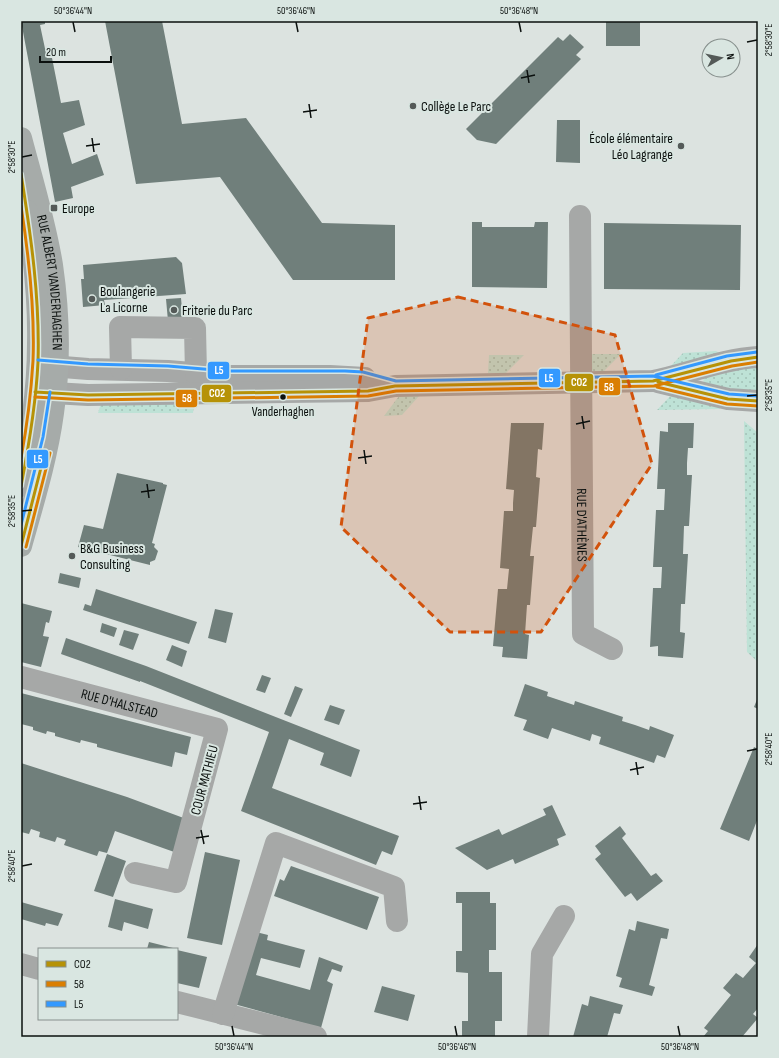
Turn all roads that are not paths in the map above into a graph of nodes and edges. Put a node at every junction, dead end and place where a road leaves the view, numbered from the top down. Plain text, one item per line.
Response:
1 (21, 138) edge
2 (21, 174) edge
3 (580, 216) dead end
4 (758, 357) edge
5 (47, 366) junction
6 (121, 369) junction
7 (196, 374) junction
8 (653, 381) junction
9 (581, 382) junction
10 (395, 386) junction
11 (45, 393) junction
12 (758, 401) edge
13 (21, 486) edge
14 (21, 546) edge
15 (612, 649) dead end
16 (21, 677) edge
17 (217, 729) joint
18 (135, 873) dead end
19 (564, 916) dead end
20 (397, 921) dead end
21 (21, 964) edge
22 (38, 969) edge
23 (178, 1002) edge
24 (224, 1014) junction
25 (316, 1037) edge
26 (538, 1037) edge

1 - 5 main road, RUE ALBERT VANDERHAGHEN
2 - 5 main road, RUE ALBERT VANDERHAGHEN
3 - 9 street
4 - 8 street
5 - 6 street
5 - 11 main road, RUE ALBERT VANDERHAGHEN
6 - 7 street
6 - 7 street
7 - 10 street
8 - 9 street
8 - 12 street
9 - 10 street
9 - 15 street, RUE D'ATHÈNES
10 - 11 street
11 - 13 main road, RUE ALBERT VANDERHAGHEN
11 - 14 main road, RUE ALBERT VANDERHAGHEN
16 - 17 street, RUE D'HALSTEAD
17 - 18 street, COUR MATHIEU
19 - 26 street
20 - 24 street
21 - 22 street
23 - 24 street
24 - 25 street

